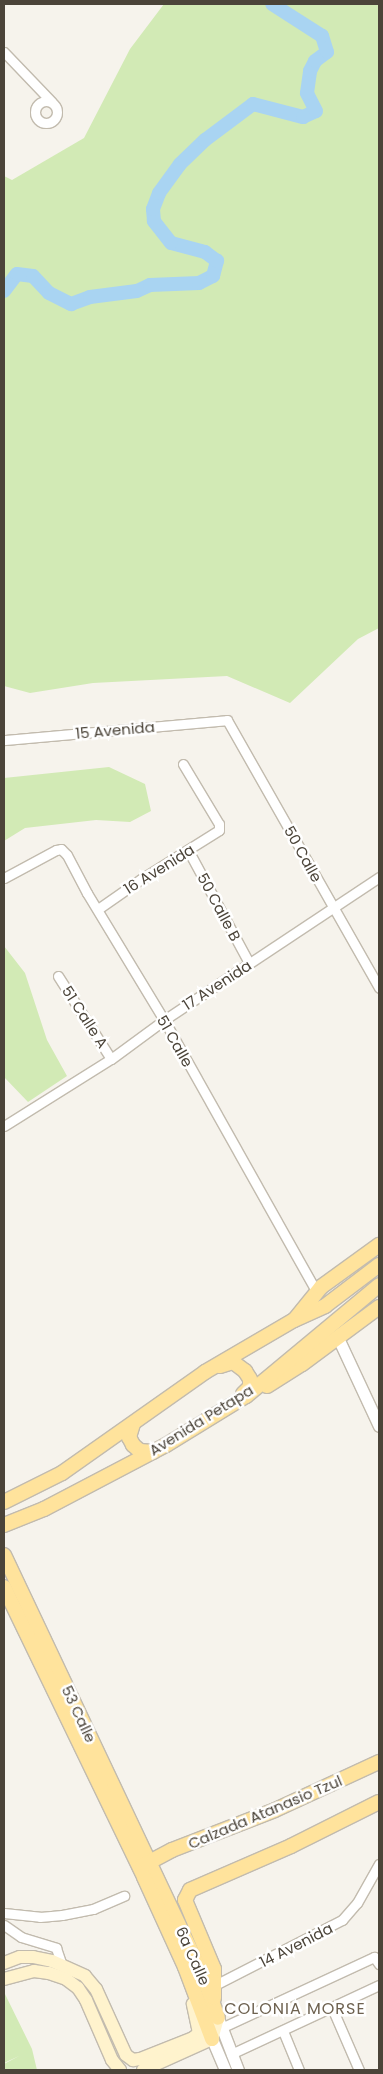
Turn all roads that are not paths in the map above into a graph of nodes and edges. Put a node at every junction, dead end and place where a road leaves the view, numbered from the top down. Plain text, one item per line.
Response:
1 (4, 52) edge
2 (52, 102) dead end
3 (227, 720) joint
4 (4, 740) edge
5 (183, 764) dead end
6 (188, 850) junction
7 (379, 877) edge
8 (4, 878) edge
9 (334, 908) junction
10 (98, 909) junction
11 (250, 963) junction
12 (58, 976) dead end
13 (379, 988) edge
14 (164, 1020) junction
15 (111, 1058) junction
16 (4, 1126) edge
17 (379, 1245) edge
18 (379, 1254) edge
19 (379, 1265) edge
20 (379, 1284) edge
21 (316, 1291) junction
22 (379, 1295) edge
23 (329, 1301) dead end
24 (379, 1307) edge
25 (342, 1319) dead end
26 (294, 1320) junction
27 (338, 1338) junction
28 (205, 1372) junction
29 (246, 1396) junction
30 (230, 1406) junction
31 (133, 1424) junction
32 (379, 1426) edge
33 (153, 1452) junction
34 (4, 1502) edge
35 (4, 1525) edge
36 (4, 1555) edge
37 (4, 1587) edge
38 (379, 1762) edge
39 (379, 1802) edge
40 (130, 1821) junction
41 (172, 1850) junction
42 (379, 1864) edge
43 (147, 1870) junction
44 (156, 1889) junction
45 (124, 1896) dead end
46 (4, 1913) edge
47 (4, 1925) edge
48 (377, 1960) edge
49 (4, 1963) edge
50 (62, 1965) junction
51 (186, 1967) junction
52 (4, 1979) edge
53 (379, 1985) edge
54 (214, 1986) junction
55 (332, 2008) junction
56 (218, 2018) junction
57 (283, 2031) junction
58 (212, 2039) junction
59 (231, 2054) junction
60 (135, 2065) edge
61 (120, 2070) edge
62 (225, 2070) edge
63 (238, 2070) edge
64 (298, 2070) edge
65 (359, 2070) edge

1 - 2 street
3 - 4 street, 15 Avenida
3 - 9 street, 50 Calle
5 - 6 street, 16 Avenida
6 - 10 street, 16 Avenida
6 - 11 street, 50 Calle B
7 - 9 street, 17 Avenida
8 - 10 street, 51 Calle
9 - 11 street, 17 Avenida
9 - 13 street, 50 Calle
10 - 14 street, 51 Calle
11 - 14 street, 17 Avenida
12 - 15 street, 51 Calle A
14 - 15 street, 17 Avenida
14 - 21 street, 51 Calle
15 - 16 street, 17 Avenida
17 - 21 main road
18 - 23 main road
19 - 26 main road
20 - 29 main road, Avenida Petapa
21 - 26 main road
22 - 25 main road
24 - 27 main road
26 - 28 main road
27 - 29 main road
27 - 32 street
28 - 30 main road
28 - 31 main road
29 - 30 main road, Avenida Petapa
30 - 33 main road, Avenida Petapa
31 - 33 main road
31 - 34 main road
33 - 35 main road, Avenida Petapa
36 - 40 main road, 53 Calle
37 - 43 main road, 53 Calle
38 - 41 main road, Calzada Atanasio Tzul
39 - 54 main road
40 - 41 main road
40 - 43 main road, 53 Calle
41 - 43 main road, Calzada Atanasio Tzul
42 - 54 street, 14 Avenida
43 - 44 main road, 6a Calle
44 - 51 main road, 6a Calle
44 - 56 main road, 6a Calle
45 - 46 street
47 - 50 street
48 - 56 street
49 - 50 main road
50 - 60 main road
51 - 58 main road, 6a Calle
51 - 60 main road
52 - 61 main road
53 - 55 street
54 - 56 main road
55 - 57 street
55 - 65 street
56 - 58 main road
56 - 59 street, 6a Calle
57 - 59 street
57 - 64 street
58 - 60 main road
58 - 62 street, 6a Calle
59 - 63 street, 6a Calle

